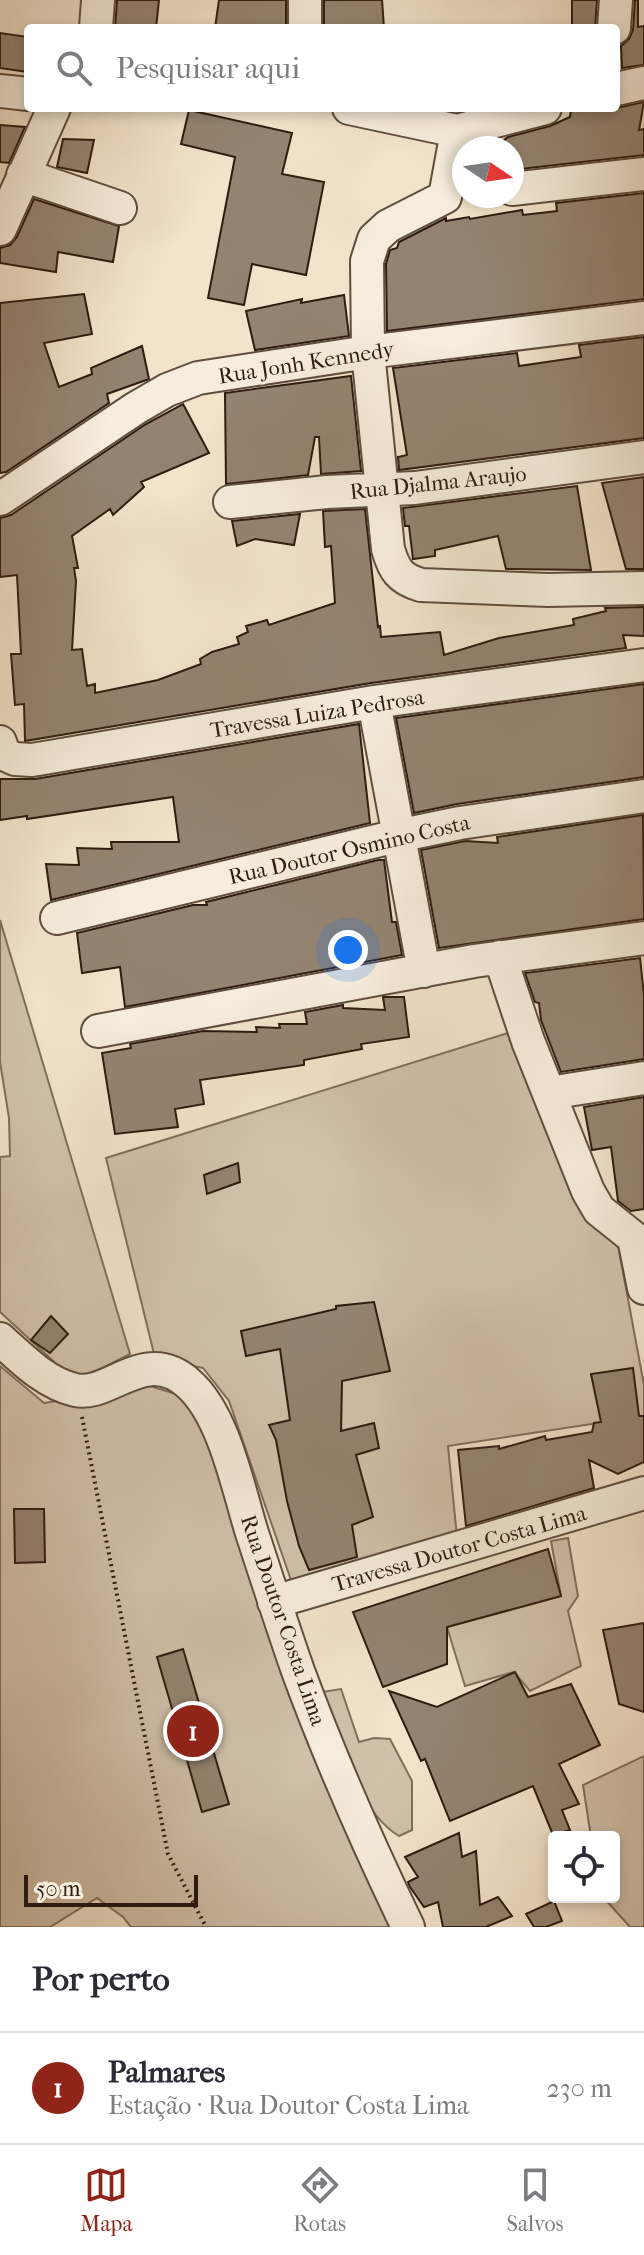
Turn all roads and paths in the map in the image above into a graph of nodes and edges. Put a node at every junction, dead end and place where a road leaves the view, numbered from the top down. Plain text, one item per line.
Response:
1 (98, 0) edge
2 (305, 0) edge
3 (616, 0) edge
4 (96, 24) edge
5 (305, 24) edge
6 (614, 24) edge
7 (644, 83) edge
8 (620, 88) edge
9 (0, 91) edge
10 (24, 94) edge
11 (52, 112) edge
12 (368, 112) edge
13 (530, 112) edge
14 (457, 131) junction
15 (457, 136) edge
16 (644, 174) edge
17 (23, 175) junction
18 (524, 188) edge
19 (452, 197) edge
20 (120, 208) dead end
21 (0, 229) edge
22 (644, 318) edge
23 (368, 352) junction
24 (644, 457) edge
25 (382, 490) junction
26 (0, 499) edge
27 (230, 502) dead end
28 (644, 588) edge
29 (644, 665) edge
30 (374, 702) junction
31 (0, 742) edge
32 (644, 796) edge
33 (397, 836) junction
34 (57, 918) dead end
35 (644, 938) edge
36 (500, 957) junction
37 (424, 971) junction
38 (98, 1031) dead end
39 (644, 1078) edge
40 (549, 1093) junction
41 (639, 1237) edge
42 (644, 1288) edge
43 (0, 1339) edge
44 (77, 1391) junction
45 (644, 1493) edge
46 (274, 1602) junction
47 (206, 1927) edge
48 (408, 1927) edge

1 - 4 street
2 - 5 street
3 - 6 street
7 - 8 street
9 - 10 street
11 - 17 street
12 - 14 street
13 - 14 street
14 - 15 street
16 - 18 street
17 - 20 street
17 - 21 street
19 - 23 street
22 - 23 street, Rua Jonh Kennedy
23 - 25 street
23 - 26 street, Rua Jonh Kennedy
24 - 25 street, Rua Djalma Araujo
25 - 27 street, Rua Djalma Araujo
25 - 28 street
29 - 30 street, Travessa Luiza Pedrosa
30 - 31 street, Travessa Luiza Pedrosa
30 - 33 street
32 - 33 street, Rua Doutor Osmino Costa
33 - 34 street, Rua Doutor Osmino Costa
33 - 37 street
35 - 36 street
36 - 37 street
36 - 40 street
37 - 38 street
39 - 40 street
40 - 41 street
41 - 42 street
43 - 44 street
44 - 46 street, Rua Doutor Costa Lima
44 - 47 path
45 - 46 street, Travessa Doutor Costa Lima
46 - 48 street, Rua Doutor Costa Lima

